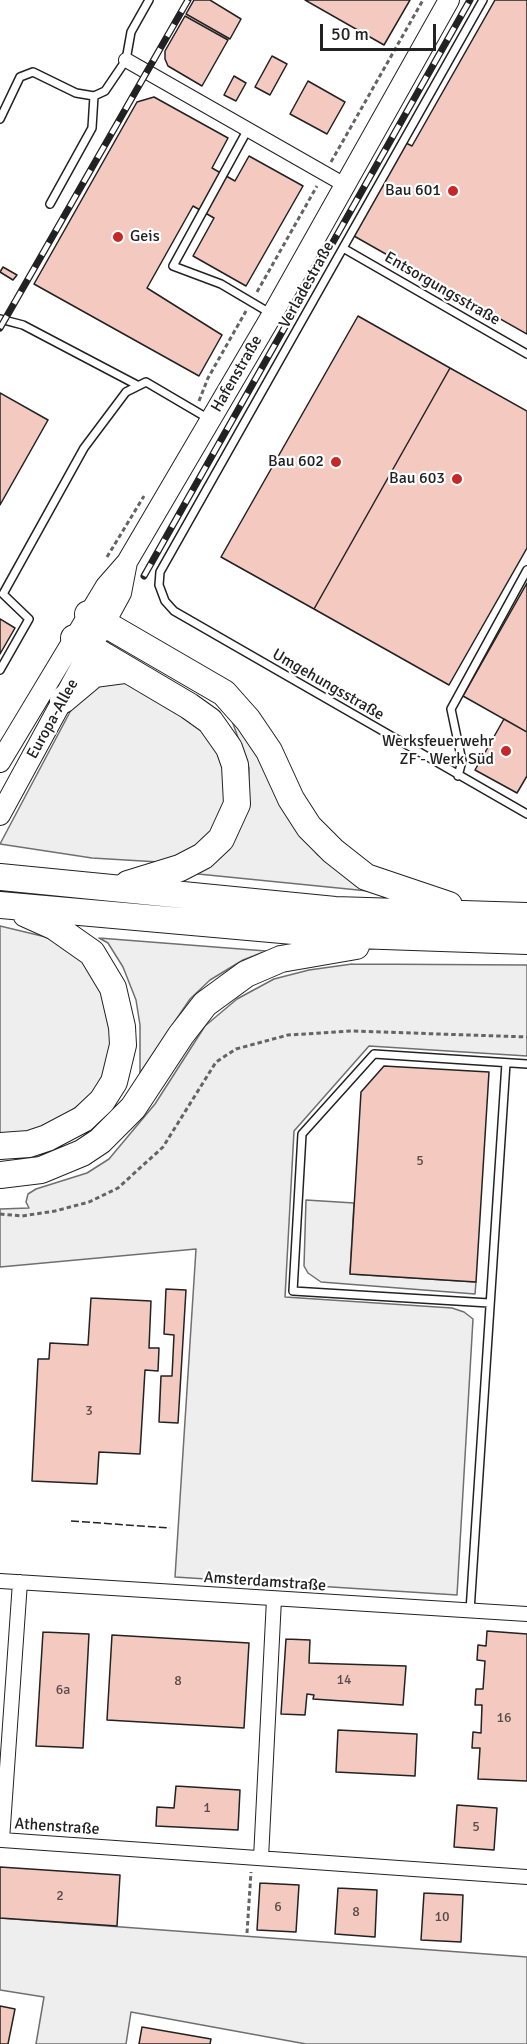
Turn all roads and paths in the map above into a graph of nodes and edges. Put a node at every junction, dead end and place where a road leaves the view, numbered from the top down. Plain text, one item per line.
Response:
1 (149, 0) edge
2 (423, 0) edge
3 (449, 0) edge
4 (483, 0) edge
5 (126, 60) junction
6 (94, 96) junction
7 (0, 118) edge
8 (249, 128) junction
9 (325, 173) junction
10 (345, 185) junction
11 (50, 204) dead end
12 (343, 248) junction
13 (252, 302) junction
14 (272, 315) junction
15 (0, 319) edge
16 (527, 354) edge
17 (137, 385) junction
18 (203, 415) junction
19 (527, 570) edge
20 (159, 585) joint
21 (97, 619) junction
22 (83, 644) junction
23 (0, 670) edge
24 (124, 670) junction
25 (63, 700) junction
26 (0, 762) edge
27 (458, 776) junction
28 (527, 814) edge
29 (0, 815) edge
30 (0, 877) edge
31 (106, 888) junction
32 (5, 906) edge
33 (484, 915) junction
34 (527, 916) edge
35 (408, 937) junction
36 (527, 941) edge
37 (527, 1037) edge
38 (506, 1063) junction
39 (527, 1064) edge
40 (0, 1146) edge
41 (0, 1175) edge
42 (0, 1214) edge
43 (489, 1303) junction
44 (0, 1581) edge
45 (20, 1582) junction
46 (274, 1599) junction
47 (470, 1611) junction
48 (527, 1614) edge
49 (256, 1858) junction
50 (527, 1876) edge
51 (247, 1933) dead end

1 - 5 lane
2 - 9 path
3 - 10 street, Hafenstraße
4 - 12 lane, Verladestraße
5 - 6 lane
5 - 8 street
6 - 7 lane
6 - 11 lane
8 - 9 street
8 - 13 lane
9 - 10 street
9 - 13 path
10 - 14 street, Hafenstraße
12 - 16 lane, Entsorgungsstraße
12 - 20 lane, Verladestraße
13 - 14 lane
13 - 18 path
14 - 18 street, Hafenstraße
15 - 17 lane
17 - 18 lane
17 - 23 lane
18 - 21 street, Hafenstraße
19 - 27 lane
20 - 27 lane, Umgehungsstraße
21 - 22 street, Europa-Allee
21 - 33 highway
22 - 24 highway
22 - 25 street, Europa-Allee
22 - 26 street, Europa-Allee
24 - 25 highway
24 - 31 highway
25 - 29 street, Europa-Allee
27 - 28 lane, Umgehungsstraße
30 - 31 highway
31 - 33 highway
32 - 35 highway
32 - 40 highway
33 - 34 highway
35 - 36 highway
35 - 41 highway
37 - 42 path
38 - 39 lane
38 - 43 lane
38 - 43 lane
43 - 47 lane
44 - 45 street, Amsterdamstraße
45 - 46 street, Amsterdamstraße
45 - 49 street, Athenstraße
46 - 47 street, Amsterdamstraße
46 - 49 street
47 - 48 street, Amsterdamstraße
49 - 50 street, Athenstraße
49 - 51 path

